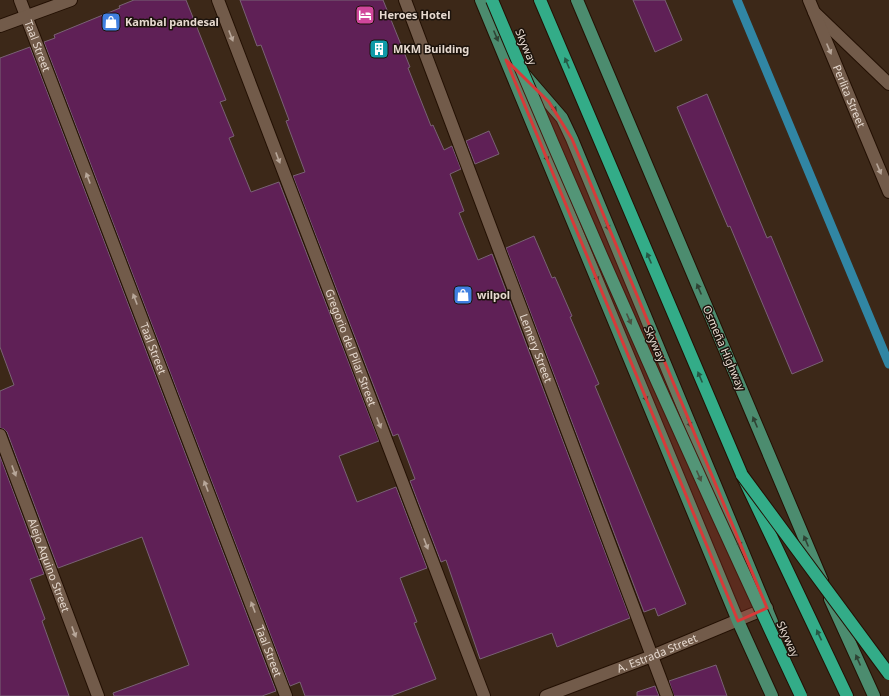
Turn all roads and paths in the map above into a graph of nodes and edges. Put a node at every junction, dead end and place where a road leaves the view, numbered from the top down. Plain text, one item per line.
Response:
1 (20, 0) edge
2 (71, 0) edge
3 (218, 0) edge
4 (405, 0) edge
5 (482, 0) edge
6 (492, 0) edge
7 (540, 0) edge
8 (577, 0) edge
9 (809, 0) edge
10 (814, 12) junction
11 (26, 16) junction
12 (0, 26) edge
13 (506, 60) junction
14 (889, 84) edge
15 (889, 192) edge
16 (0, 435) edge
17 (742, 475) junction
18 (767, 608) junction
19 (738, 621) junction
20 (652, 656) junction
21 (889, 674) edge
22 (98, 696) edge
23 (286, 696) edge
24 (484, 696) edge
25 (546, 696) edge
26 (667, 696) edge
27 (772, 696) edge
28 (800, 696) edge
29 (807, 696) edge
30 (847, 696) edge
31 (874, 696) edge

1 - 11 street, Taal Street
2 - 11 street
3 -> 24 street, Gregorio del Pilar Street
4 - 20 street, Lemery Street
5 -> 13 main road
6 -> 28 highway, Skyway, bridge
17 -> 7 highway
31 -> 8 main road, Osmeña Highway
9 - 10 street, Perlita Street
10 - 14 street
10 -> 15 street, Perlita Street
11 - 12 street
23 -> 11 street, Taal Street
13 -> 18 main road
13 -> 19 main road
16 -> 22 street, Alejo Aquino Street
17 - 21 highway, bridge
30 -> 17 highway, bridge
18 - 19 street, A. Estrada Street
18 - 29 main road
19 - 20 street, A. Estrada Street
19 - 27 main road
20 - 25 street, A. Estrada Street
20 - 26 street, Lemery Street

